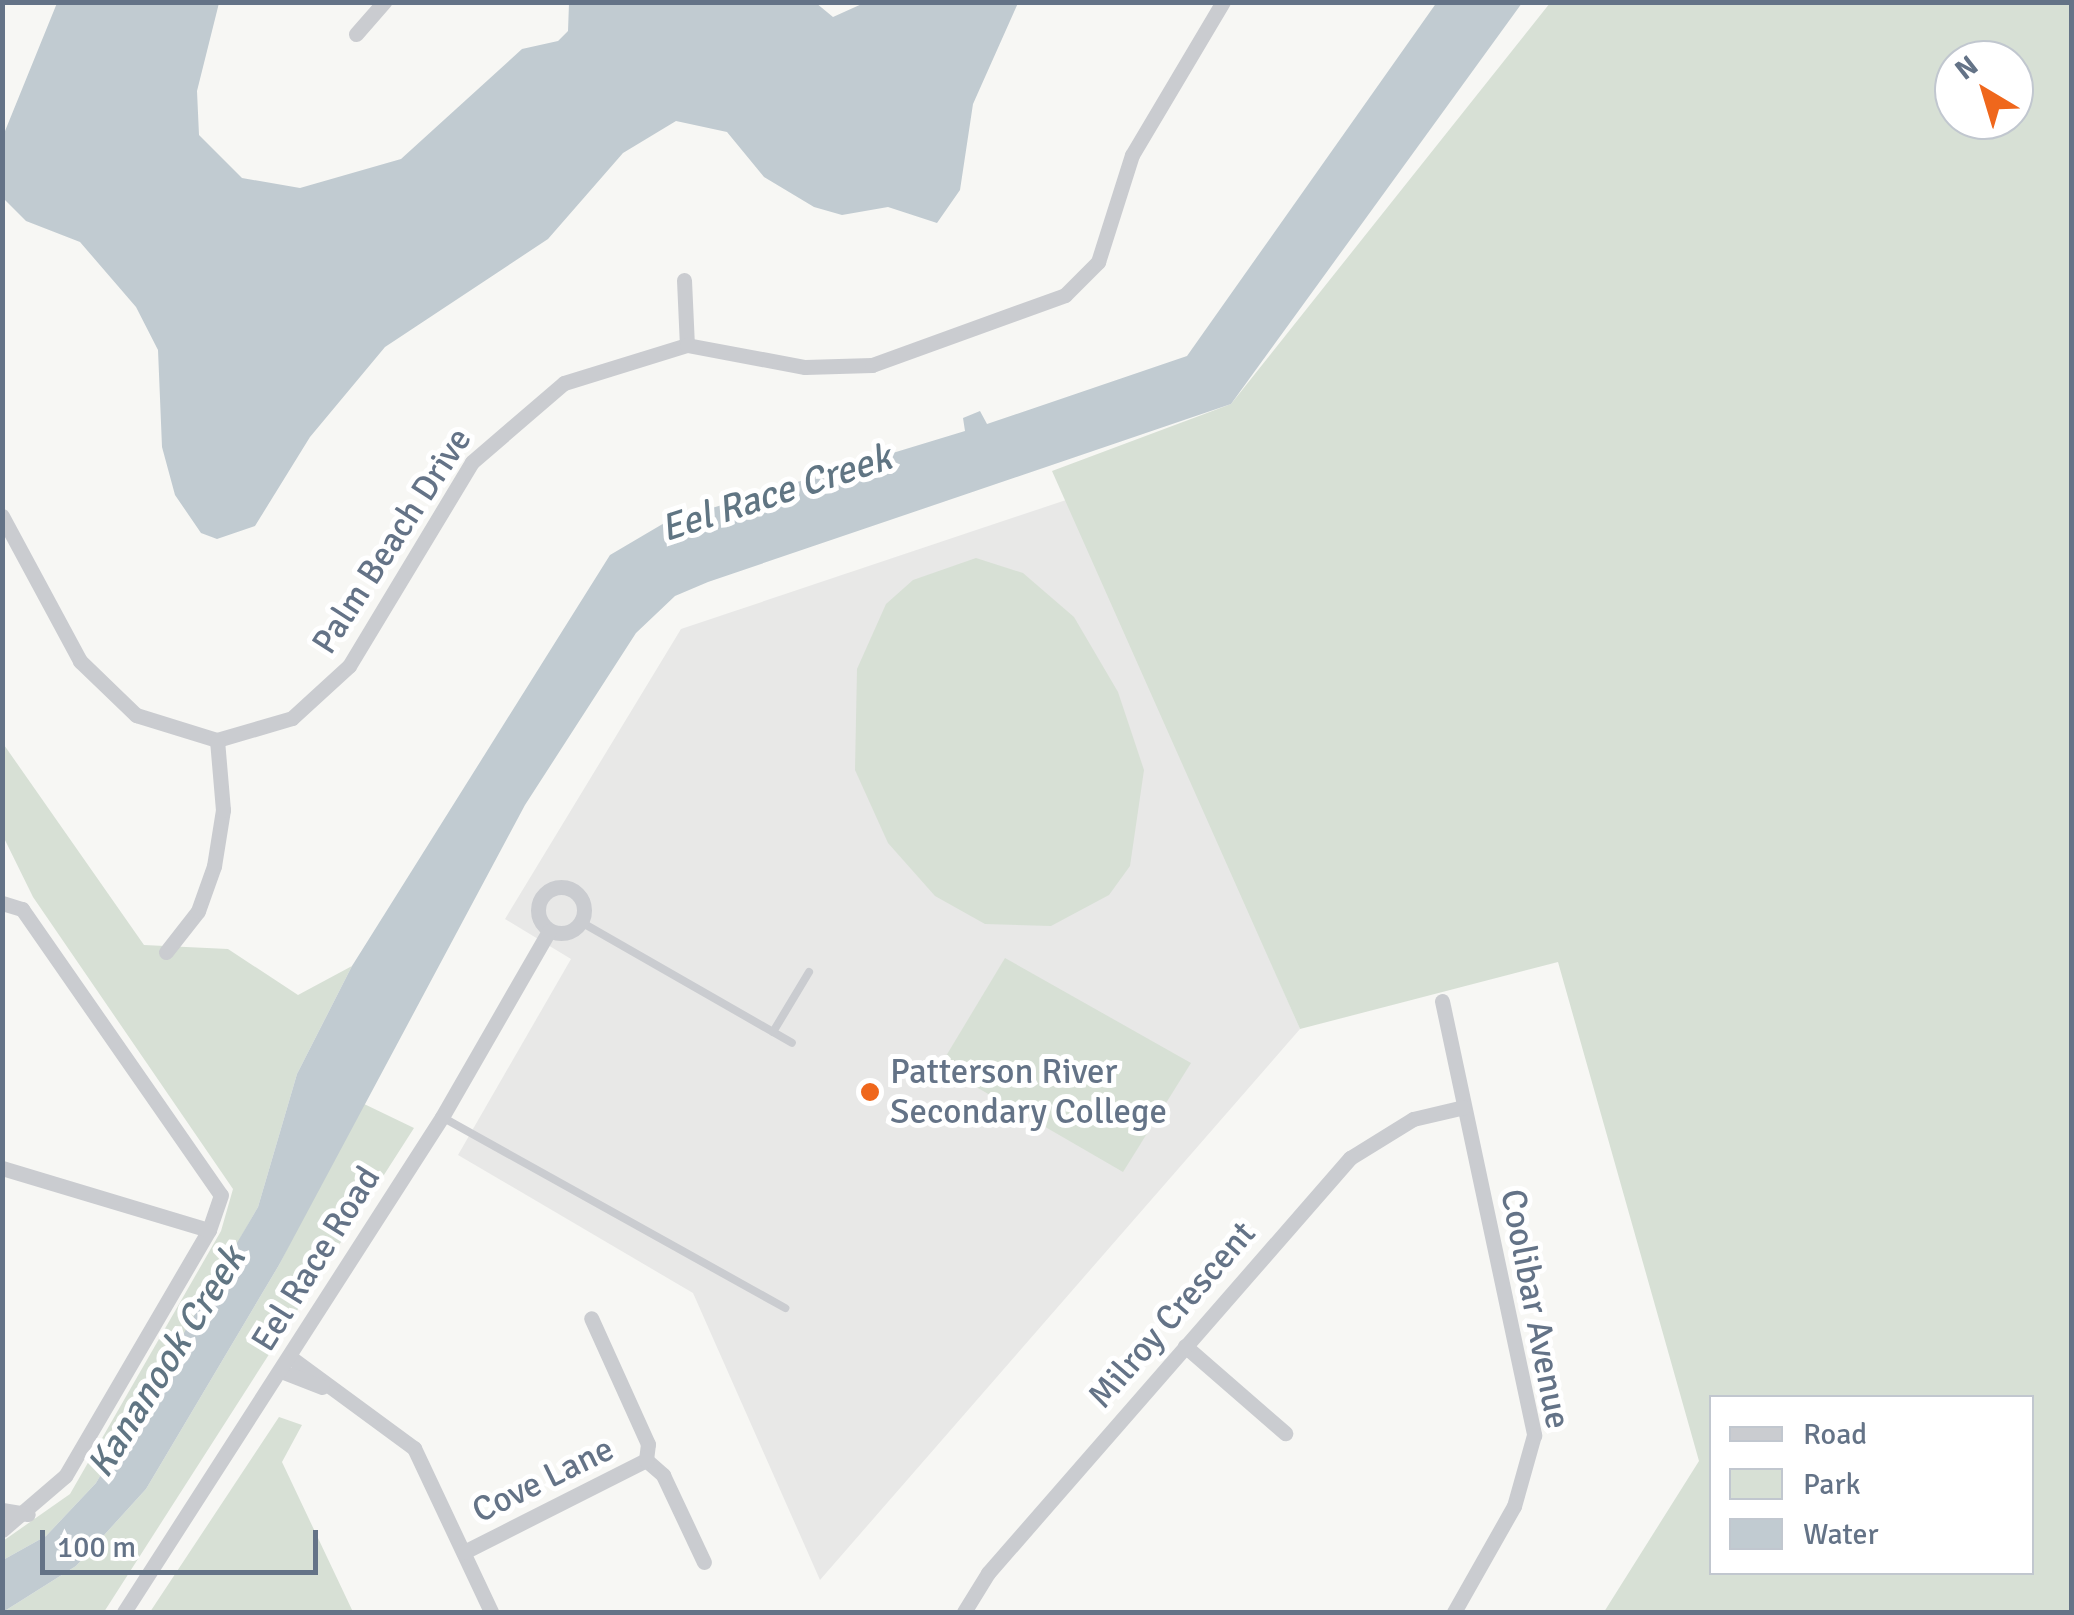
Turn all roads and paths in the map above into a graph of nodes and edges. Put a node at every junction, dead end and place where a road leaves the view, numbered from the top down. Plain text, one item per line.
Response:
1 (384, 2) edge
2 (1223, 2) edge
3 (356, 34) dead end
4 (684, 280) dead end
5 (687, 345) junction
6 (2, 516) edge
7 (216, 740) junction
8 (2, 903) edge
9 (581, 922) junction
10 (550, 930) junction
11 (166, 952) dead end
12 (809, 972) dead end
13 (1442, 1002) dead end
14 (773, 1032) junction
15 (792, 1043) dead end
16 (1464, 1107) junction
17 (442, 1117) junction
18 (2, 1168) edge
19 (210, 1230) junction
20 (784, 1308) dead end
21 (591, 1318) dead end
22 (1185, 1346) junction
23 (290, 1356) junction
24 (280, 1372) junction
25 (322, 1387) junction
26 (1285, 1433) dead end
27 (646, 1460) junction
28 (2, 1510) edge
29 (28, 1514) junction
30 (2, 1530) edge
31 (464, 1552) junction
32 (704, 1562) dead end
33 (124, 1612) edge
34 (492, 1612) edge
35 (964, 1612) edge
36 (1454, 1612) edge

1 - 3 street
2 - 5 street, Palm Beach Drive
4 - 5 street
5 - 7 street, Palm Beach Drive
6 - 7 street, Palm Beach Drive
7 - 11 street
8 - 19 street
9 - 10 street
9 - 10 street
9 - 14 lane
10 - 17 street, Eel Race Road
12 - 14 lane
13 - 16 street, Coolibar Avenue
14 - 15 lane
16 - 22 street, Milroy Crescent
16 - 36 street, Coolibar Avenue
17 - 20 lane
17 - 23 street, Eel Race Road
18 - 19 street
19 - 29 street
21 - 27 street, Cove Lane
22 - 26 street
22 - 35 street, Milroy Crescent
23 - 24 street, Eel Race Road
23 - 25 street
24 - 25 street
24 - 33 street, Eel Race Road
25 - 31 street
27 - 31 street, Cove Lane
27 - 32 street, Cove Lane
28 - 29 street
29 - 30 street
31 - 34 street

